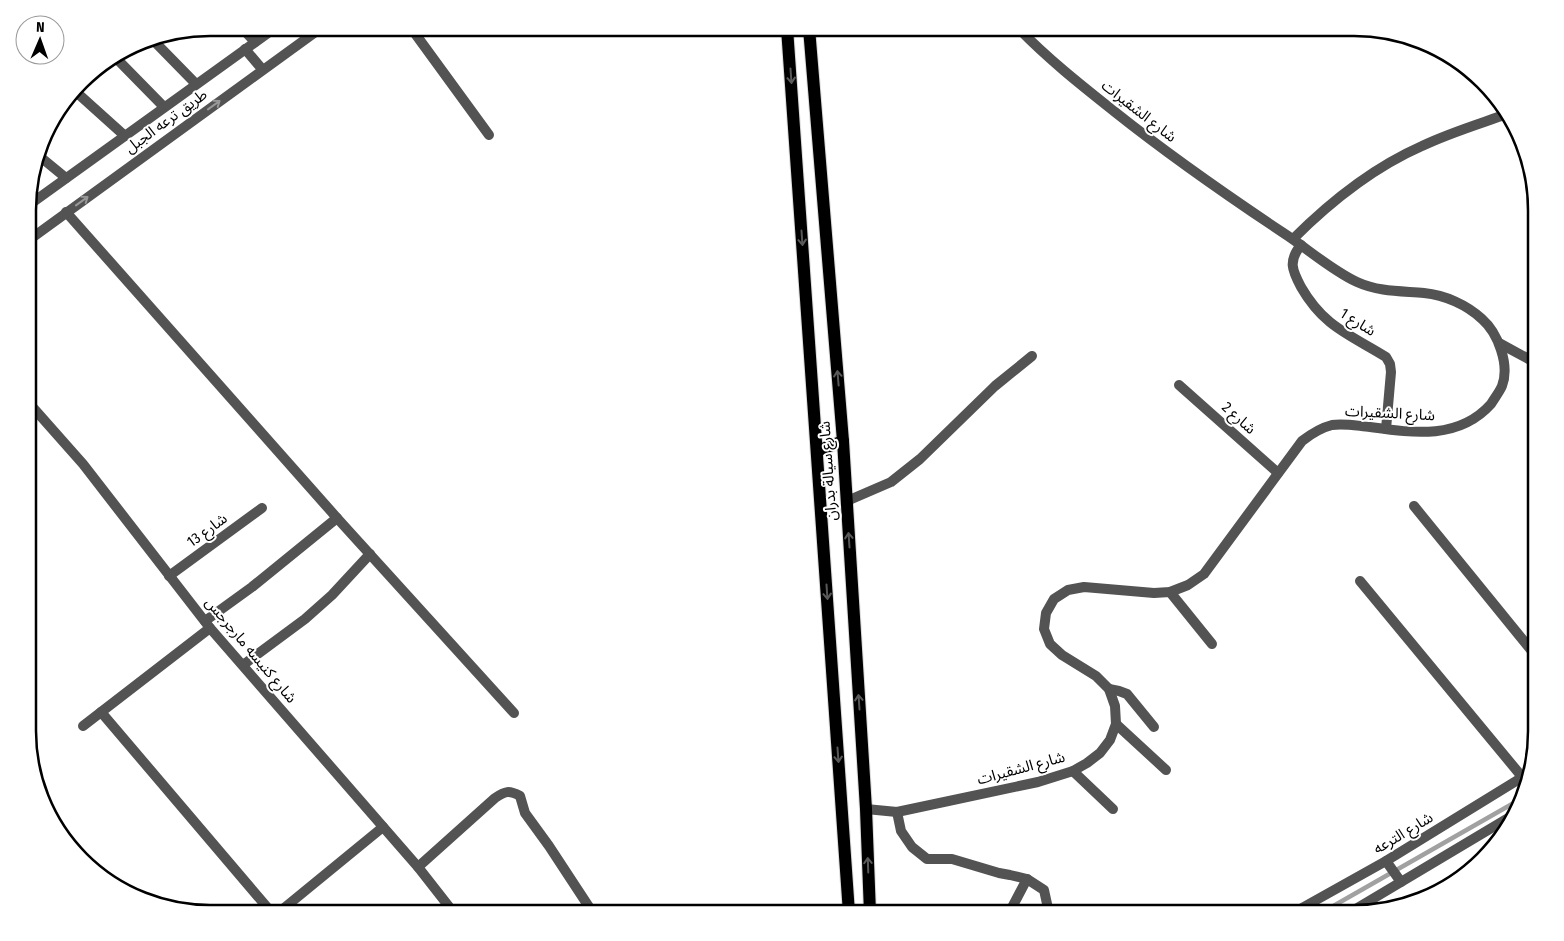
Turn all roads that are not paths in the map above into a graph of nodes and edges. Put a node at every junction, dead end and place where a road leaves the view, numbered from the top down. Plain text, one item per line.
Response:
1 (788, 36) edge
2 (810, 36) edge
3 (1027, 36) edge
4 (250, 37) edge
5 (262, 37) edge
6 (308, 37) edge
7 (417, 37) edge
8 (255, 42) junction
9 (157, 44) edge
10 (245, 49) junction
11 (120, 62) edge
12 (262, 69) junction
13 (196, 84) junction
14 (79, 95) edge
15 (164, 107) junction
16 (1500, 117) edge
17 (489, 135) dead end
18 (125, 136) junction
19 (44, 160) edge
20 (66, 178) junction
21 (37, 199) edge
22 (66, 212) junction
23 (36, 235) edge
24 (1297, 242) junction
25 (1499, 343) junction
26 (1032, 356) dead end
27 (1527, 357) edge
28 (1179, 385) dead end
29 (36, 411) edge
30 (1386, 429) junction
31 (843, 442) junction
32 (817, 451) junction
33 (1278, 473) junction
34 (847, 501) junction
35 (1414, 506) dead end
36 (262, 508) dead end
37 (336, 518) junction
38 (370, 554) junction
39 (169, 576) junction
40 (1360, 581) dead end
41 (1170, 592) junction
42 (208, 624) junction
43 (1212, 644) dead end
44 (1527, 645) edge
45 (243, 665) junction
46 (1108, 690) junction
47 (101, 712) junction
48 (514, 713) dead end
49 (1116, 724) junction
50 (83, 726) dead end
51 (1154, 727) dead end
52 (1166, 770) dead end
53 (1073, 771) junction
54 (1522, 774) edge
55 (1521, 779) edge
56 (866, 809) junction
57 (1113, 809) dead end
58 (897, 812) junction
59 (1502, 821) edge
60 (383, 826) junction
61 (1388, 864) junction
62 (418, 867) junction
63 (1027, 879) junction
64 (1399, 879) junction
65 (848, 904) edge
66 (870, 904) edge
67 (1014, 904) edge
68 (1047, 904) edge
69 (1310, 904) edge
70 (1362, 904) edge
71 (272, 905) edge
72 (289, 905) edge
73 (448, 905) edge
74 (588, 905) edge

1 -> 32 main road, شارع سيالة بدران
31 -> 2 main road, شارع سيالة بدران
3 - 24 street, شارع الشقيرات
4 - 8 street
5 - 8 street, طريق ترعه الجبل
6 - 12 street, طريق ترعه الجبل
7 - 17 street
8 - 10 street, طريق ترعه الجبل
9 - 13 street
10 - 12 street
10 - 13 street, طريق ترعه الجبل
11 - 15 street
22 -> 12 street, طريق ترعه الجبل
13 - 15 street, طريق ترعه الجبل
14 - 18 street
15 - 18 street, طريق ترعه الجبل
16 - 24 street
18 - 20 street, طريق ترعه الجبل
19 - 20 street
20 - 21 street, طريق ترعه الجبل
22 - 23 street, طريق ترعه الجبل
22 - 37 street
24 - 25 street, شارع الشقيرات
24 - 30 street, شارع 1
25 - 27 street
25 - 30 street, شارع الشقيرات
26 - 34 street
28 - 33 street, شارع 2
29 - 39 street, شارع كنيسه مارجرجس
30 - 33 street, شارع الشقيرات
31 - 32 main road
31 - 34 main road, شارع سيالة بدران
32 -> 65 main road, شارع سيالة بدران
33 - 41 street, شارع الشقيرات
56 -> 34 main road, شارع سيالة بدران
35 - 44 street
36 - 39 street, شارع 13
37 - 38 street
37 - 42 street
38 - 45 street
38 - 48 street
39 - 42 street, شارع كنيسه مارجرجس
40 - 54 street
41 - 43 street
41 - 46 street, شارع الشقيرات
42 - 45 street, شارع كنيسه مارجرجس
42 - 47 street
45 - 60 street, شارع كنيسه مارجرجس
46 - 49 street, شارع الشقيرات
46 - 51 street
47 - 50 street
47 - 71 street
49 - 52 street
49 - 53 street, شارع الشقيرات
53 - 57 street
53 - 58 street, شارع الشقيرات
55 - 61 street, شارع الترعه
56 - 58 street, شارع الشقيرات
66 -> 56 main road, شارع سيالة بدران
58 - 63 street
59 - 64 street
60 - 62 street, شارع كنيسه مارجرجس
60 - 72 street
61 - 64 street
61 - 69 street, شارع الترعه
62 - 73 street, شارع كنيسه مارجرجس
62 - 74 street
63 - 67 street
63 - 68 street
64 - 70 street

